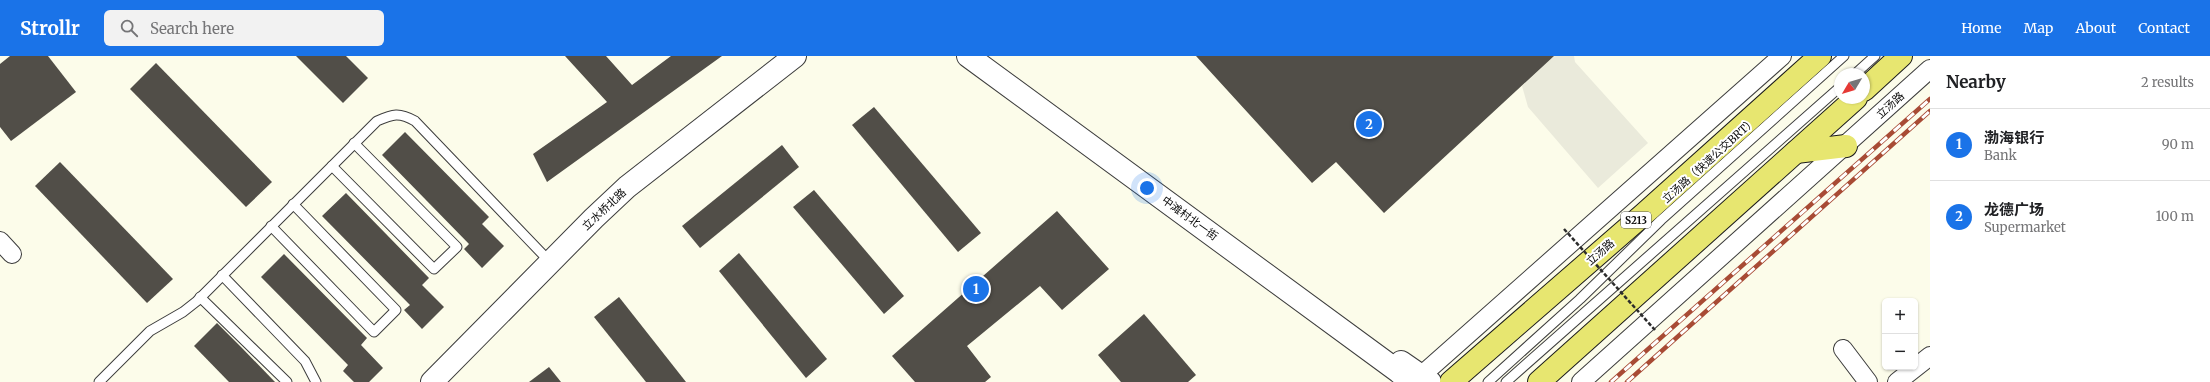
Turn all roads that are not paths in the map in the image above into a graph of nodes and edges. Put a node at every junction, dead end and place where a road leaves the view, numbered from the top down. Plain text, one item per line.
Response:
1 (795, 56) edge
2 (968, 56) edge
3 (988, 56) edge
4 (1782, 56) edge
5 (1820, 56) edge
6 (1844, 56) edge
7 (1875, 56) edge
8 (1902, 56) edge
9 (1861, 68) edge
10 (1930, 69) edge
11 (1870, 85) edge
12 (1834, 92) edge
13 (1849, 104) edge
14 (354, 143) junction
15 (1846, 146) junction
16 (1796, 152) junction
17 (332, 166) junction
18 (293, 204) junction
19 (271, 226) junction
20 (550, 262) junction
21 (222, 275) junction
22 (200, 297) junction
23 (1843, 349) dead end
24 (1930, 356) edge
25 (1418, 381) edge
26 (99, 382) edge
27 (287, 382) edge
28 (316, 382) edge
29 (432, 382) edge
30 (1451, 382) edge
31 (1488, 382) edge
32 (1506, 382) edge
33 (1539, 382) edge
34 (1581, 382) edge
35 (1868, 382) edge
36 (1897, 382) edge

1 - 20 street, 立水桥北路
2 - 25 street, 中滩村北一街
3 - 25 street, 中滩村北一街
4 - 25 street, S213
5 - 30 main road, 立汤路 / S213
6 - 31 lane, 立汤路（快速公交BRT）
7 - 9 lane
8 - 11 main road
10 - 15 street, 立汤路
12 - 32 lane
13 - 16 main road
14 - 17 lane
14 - 17 lane
14 - 20 lane
15 - 16 main road
15 - 34 street, 立汤路
16 - 33 main road
17 - 18 lane
18 - 19 lane
18 - 19 lane
19 - 21 lane
20 - 29 street, 立水桥北路
21 - 22 lane
21 - 28 lane
22 - 26 lane
22 - 27 lane
23 - 35 street
24 - 36 street

